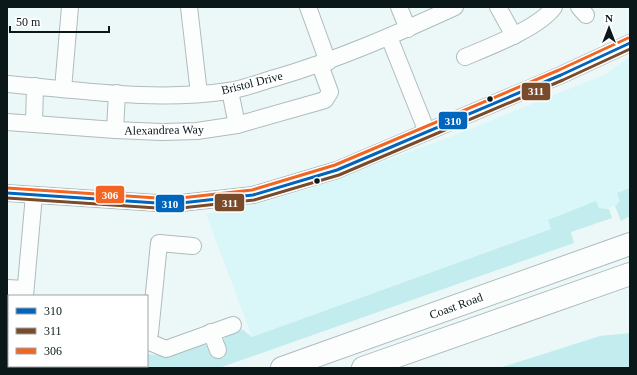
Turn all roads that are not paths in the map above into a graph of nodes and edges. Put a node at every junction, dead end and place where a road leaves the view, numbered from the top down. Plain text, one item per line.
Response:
1 (70, 7) edge
2 (190, 7) edge
3 (308, 7) edge
4 (399, 7) edge
5 (455, 7) edge
6 (498, 7) edge
7 (554, 7) edge
8 (408, 29) junction
9 (514, 36) junction
10 (389, 38) junction
11 (630, 43) edge
12 (465, 57) dead end
13 (324, 63) junction
14 (7, 84) edge
15 (35, 86) junction
16 (63, 89) junction
17 (230, 91) junction
18 (117, 93) junction
19 (199, 94) junction
20 (7, 122) edge
21 (34, 124) junction
22 (237, 125) junction
23 (115, 130) junction
24 (427, 132) junction
25 (7, 193) edge
26 (34, 196) junction
27 (630, 244) edge
28 (193, 246) dead end
29 (630, 274) edge
30 (7, 288) edge
31 (630, 290) edge
32 (25, 292) edge
33 (233, 325) dead end
34 (211, 332) junction
35 (148, 336) edge
36 (148, 341) edge
37 (218, 350) dead end
38 (282, 368) edge
39 (363, 368) edge
40 (376, 368) edge

1 - 16 street
2 - 19 street
3 - 13 street
4 - 8 street
5 - 8 street, Bristol Drive
6 - 9 street
7 - 9 street
8 - 10 street, Bristol Drive
9 - 12 street
10 - 13 street, Bristol Drive
10 - 24 street
11 - 24 street
13 - 17 street, Bristol Drive
13 - 22 street, Alexandrea Way
14 - 15 street, Bristol Drive
15 - 16 street, Bristol Drive
15 - 21 street
16 - 18 street, Bristol Drive
17 - 19 street, Bristol Drive
17 - 22 street
18 - 19 street, Bristol Drive
18 - 23 street, Alexandrea Way
20 - 21 street, Alexandrea Way
21 - 23 street, Alexandrea Way
22 - 23 street, Alexandrea Way
24 - 26 street
25 - 26 street
26 - 32 street
27 - 38 highway, Coast Road
28 - 35 street
29 - 39 highway
30 - 32 street
31 - 40 highway
33 - 34 street
34 - 36 street
34 - 37 street

